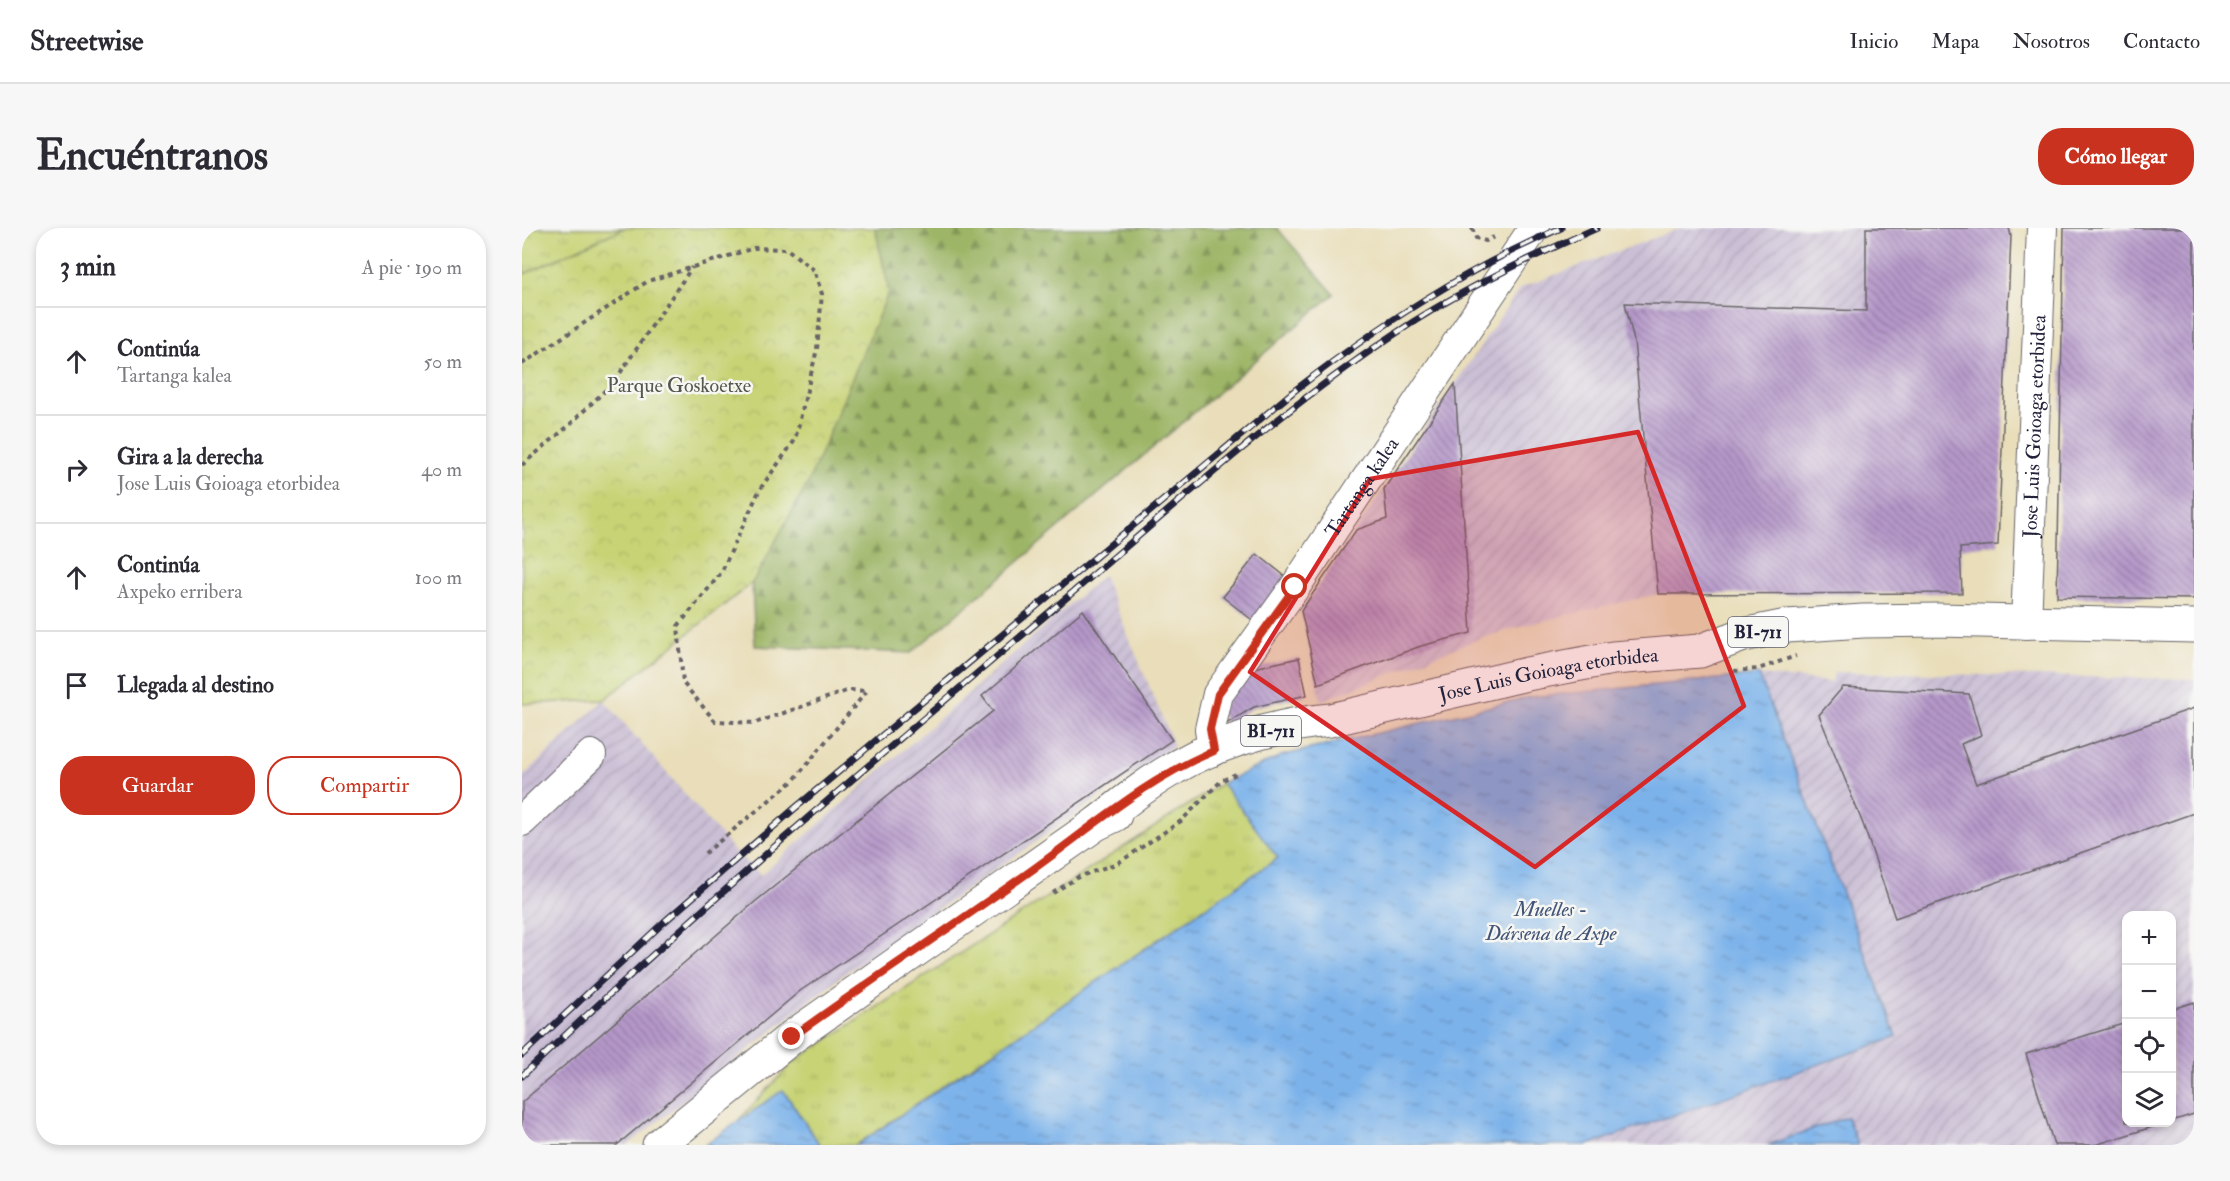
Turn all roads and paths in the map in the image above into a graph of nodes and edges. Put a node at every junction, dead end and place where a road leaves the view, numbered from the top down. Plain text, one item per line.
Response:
1 (1472, 228) edge
2 (1534, 228) edge
3 (2042, 228) edge
4 (1486, 241) dead end
5 (693, 267) junction
6 (522, 364) edge
7 (522, 465) edge
8 (2026, 624) junction
9 (2194, 626) edge
10 (1798, 656) dead end
11 (1724, 672) dead end
12 (1330, 720) junction
13 (1214, 751) junction
14 (591, 755) dead end
15 (1241, 772) dead end
16 (522, 821) edge
17 (1096, 824) junction
18 (704, 854) dead end
19 (1048, 896) dead end
20 (658, 1145) edge

1 - 4 path
2 - 13 street, Tartanga kalea
3 - 8 street, Jose Luis Goioaga etorbidea
5 - 6 path
5 - 7 path
5 - 18 path
8 - 9 main road, Jose Luis Goioaga etorbidea / BI-711
8 - 12 main road, Jose Luis Goioaga etorbidea / BI-711
10 - 11 path
12 - 13 main road, Jose Luis Goioaga etorbidea / BI-711
12 - 17 main road, BI-711
13 - 17 main road, Jose Luis Goioaga etorbidea / BI-711
14 - 16 street
15 - 19 path
17 - 20 main road, BI-711

